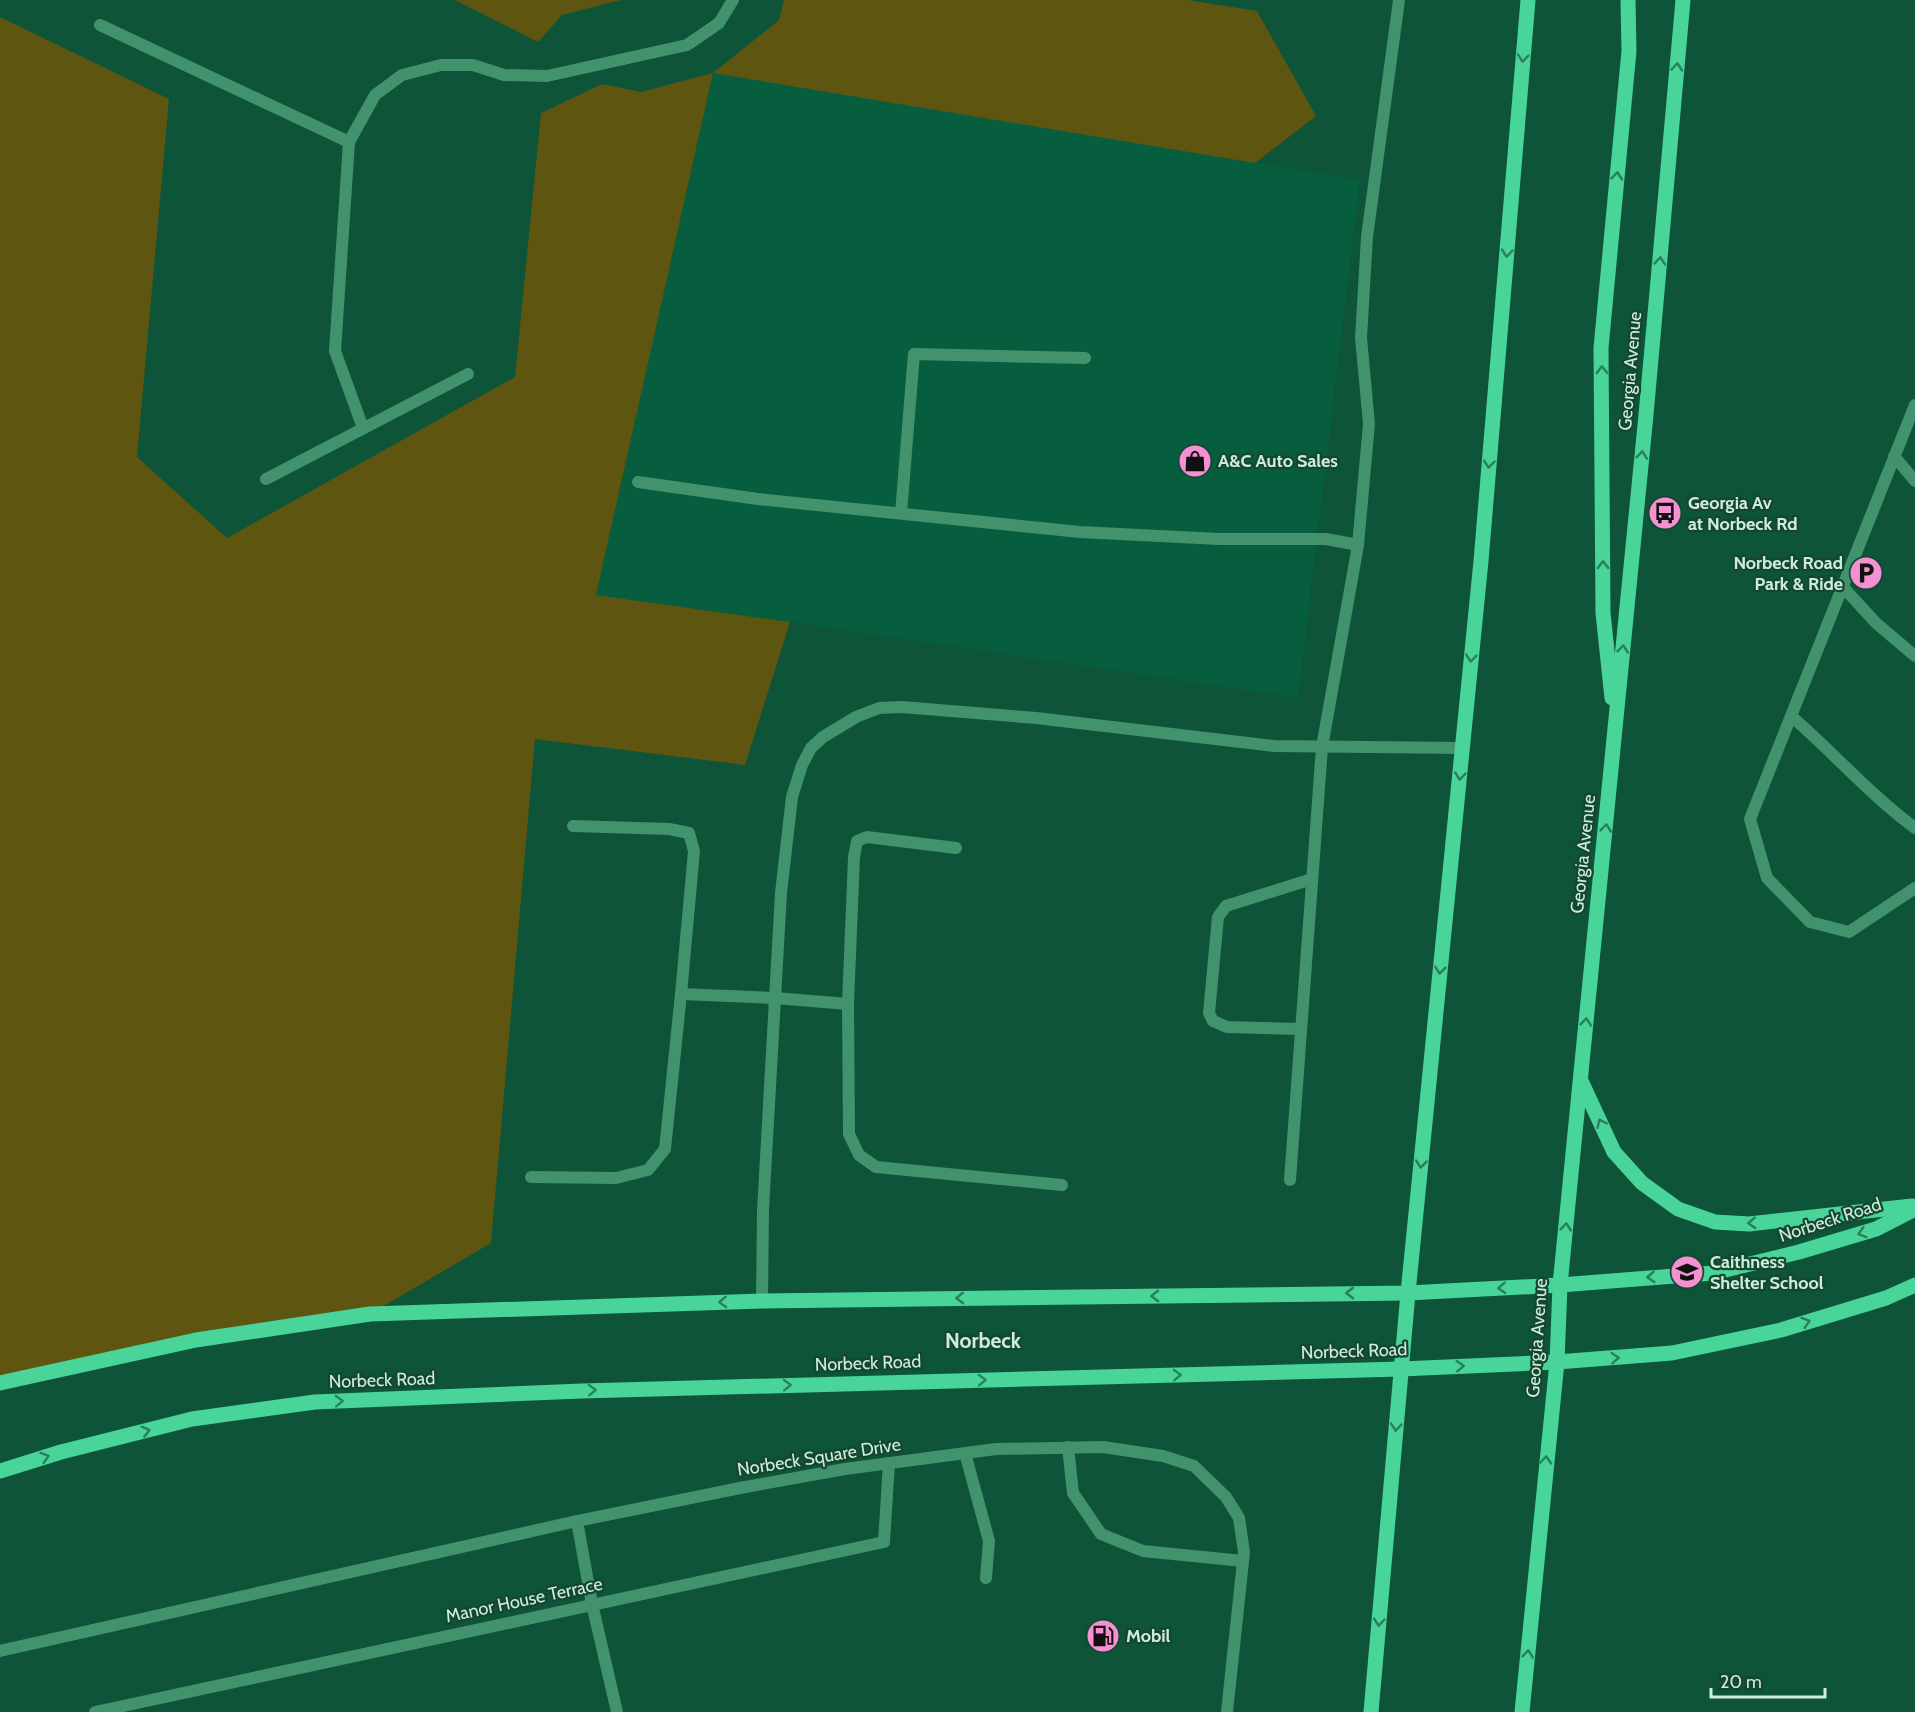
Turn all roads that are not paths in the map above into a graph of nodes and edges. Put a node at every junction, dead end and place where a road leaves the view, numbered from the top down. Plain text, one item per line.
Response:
1 (733, 0) edge
2 (1400, 0) edge
3 (1528, 0) edge
4 (1628, 0) edge
5 (1683, 0) edge
6 (100, 25) dead end
7 (349, 142) junction
8 (1085, 358) dead end
9 (468, 374) dead end
10 (1915, 405) edge
11 (363, 428) junction
12 (1894, 456) junction
13 (266, 478) dead end
14 (1915, 481) edge
15 (638, 482) dead end
16 (901, 513) junction
17 (1358, 545) junction
18 (1843, 587) junction
19 (1915, 656) edge
20 (1791, 716) junction
21 (1616, 728) junction
22 (1322, 747) junction
23 (1462, 748) junction
24 (573, 826) dead end
25 (1915, 828) edge
26 (956, 848) dead end
27 (1312, 879) junction
28 (1915, 888) edge
29 (681, 994) junction
30 (775, 998) junction
31 (848, 1004) junction
32 (1301, 1029) junction
33 (1581, 1080) junction
34 (531, 1177) dead end
35 (1290, 1180) dead end
36 (1062, 1185) dead end
37 (1915, 1207) edge
38 (1560, 1285) junction
39 (1915, 1285) edge
40 (1408, 1293) junction
41 (762, 1301) junction
42 (1557, 1362) junction
43 (1401, 1369) junction
44 (0, 1383) edge
45 (1068, 1448) junction
46 (965, 1453) junction
47 (889, 1463) junction
48 (0, 1471) edge
49 (577, 1521) junction
50 (1243, 1561) junction
51 (986, 1578) dead end
52 (592, 1604) junction
53 (0, 1651) edge
54 (95, 1712) edge
55 (617, 1712) edge
56 (1227, 1712) edge
57 (1371, 1712) edge
58 (1522, 1712) edge

1 - 7 street
2 - 17 street
3 -> 23 main road
21 -> 4 main road
21 -> 5 main road, Georgia Avenue
6 - 7 street
7 - 11 street
8 - 16 street
9 - 11 street
10 - 12 street
11 - 13 street
12 - 14 street
12 - 18 street
15 - 16 street
16 - 17 street
17 - 22 street
18 - 19 street
18 - 20 street
20 - 25 street
20 - 28 street
33 -> 21 main road, Georgia Avenue
22 - 23 street
22 - 27 street
22 - 30 street
23 -> 40 main road
24 - 29 street
26 - 31 street
27 - 32 street
27 - 32 street
29 - 30 street
29 - 34 street
30 - 31 street
30 - 41 street
31 - 36 street
32 - 35 street
37 -> 33 main road
38 -> 33 main road, Georgia Avenue
37 -> 38 main road, Norbeck Road
38 -> 40 main road, Norbeck Road
38 - 42 main road, Georgia Avenue
42 -> 39 main road, Norbeck Road
40 -> 41 main road, Norbeck Road
40 - 43 main road
41 -> 44 main road, Norbeck Road
43 -> 42 main road, Norbeck Road
58 -> 42 main road, Georgia Avenue
48 -> 43 main road, Norbeck Road
43 -> 57 main road
45 - 46 street, Norbeck Square Drive
45 - 50 street
45 - 50 street, Norbeck Square Drive
46 - 47 street, Norbeck Square Drive
46 - 51 street
47 - 49 street, Norbeck Square Drive
47 - 52 street, Manor House Terrace
49 - 52 street
49 - 53 street, Norbeck Square Drive
50 - 56 street
52 - 54 street, Manor House Terrace
52 - 55 street

